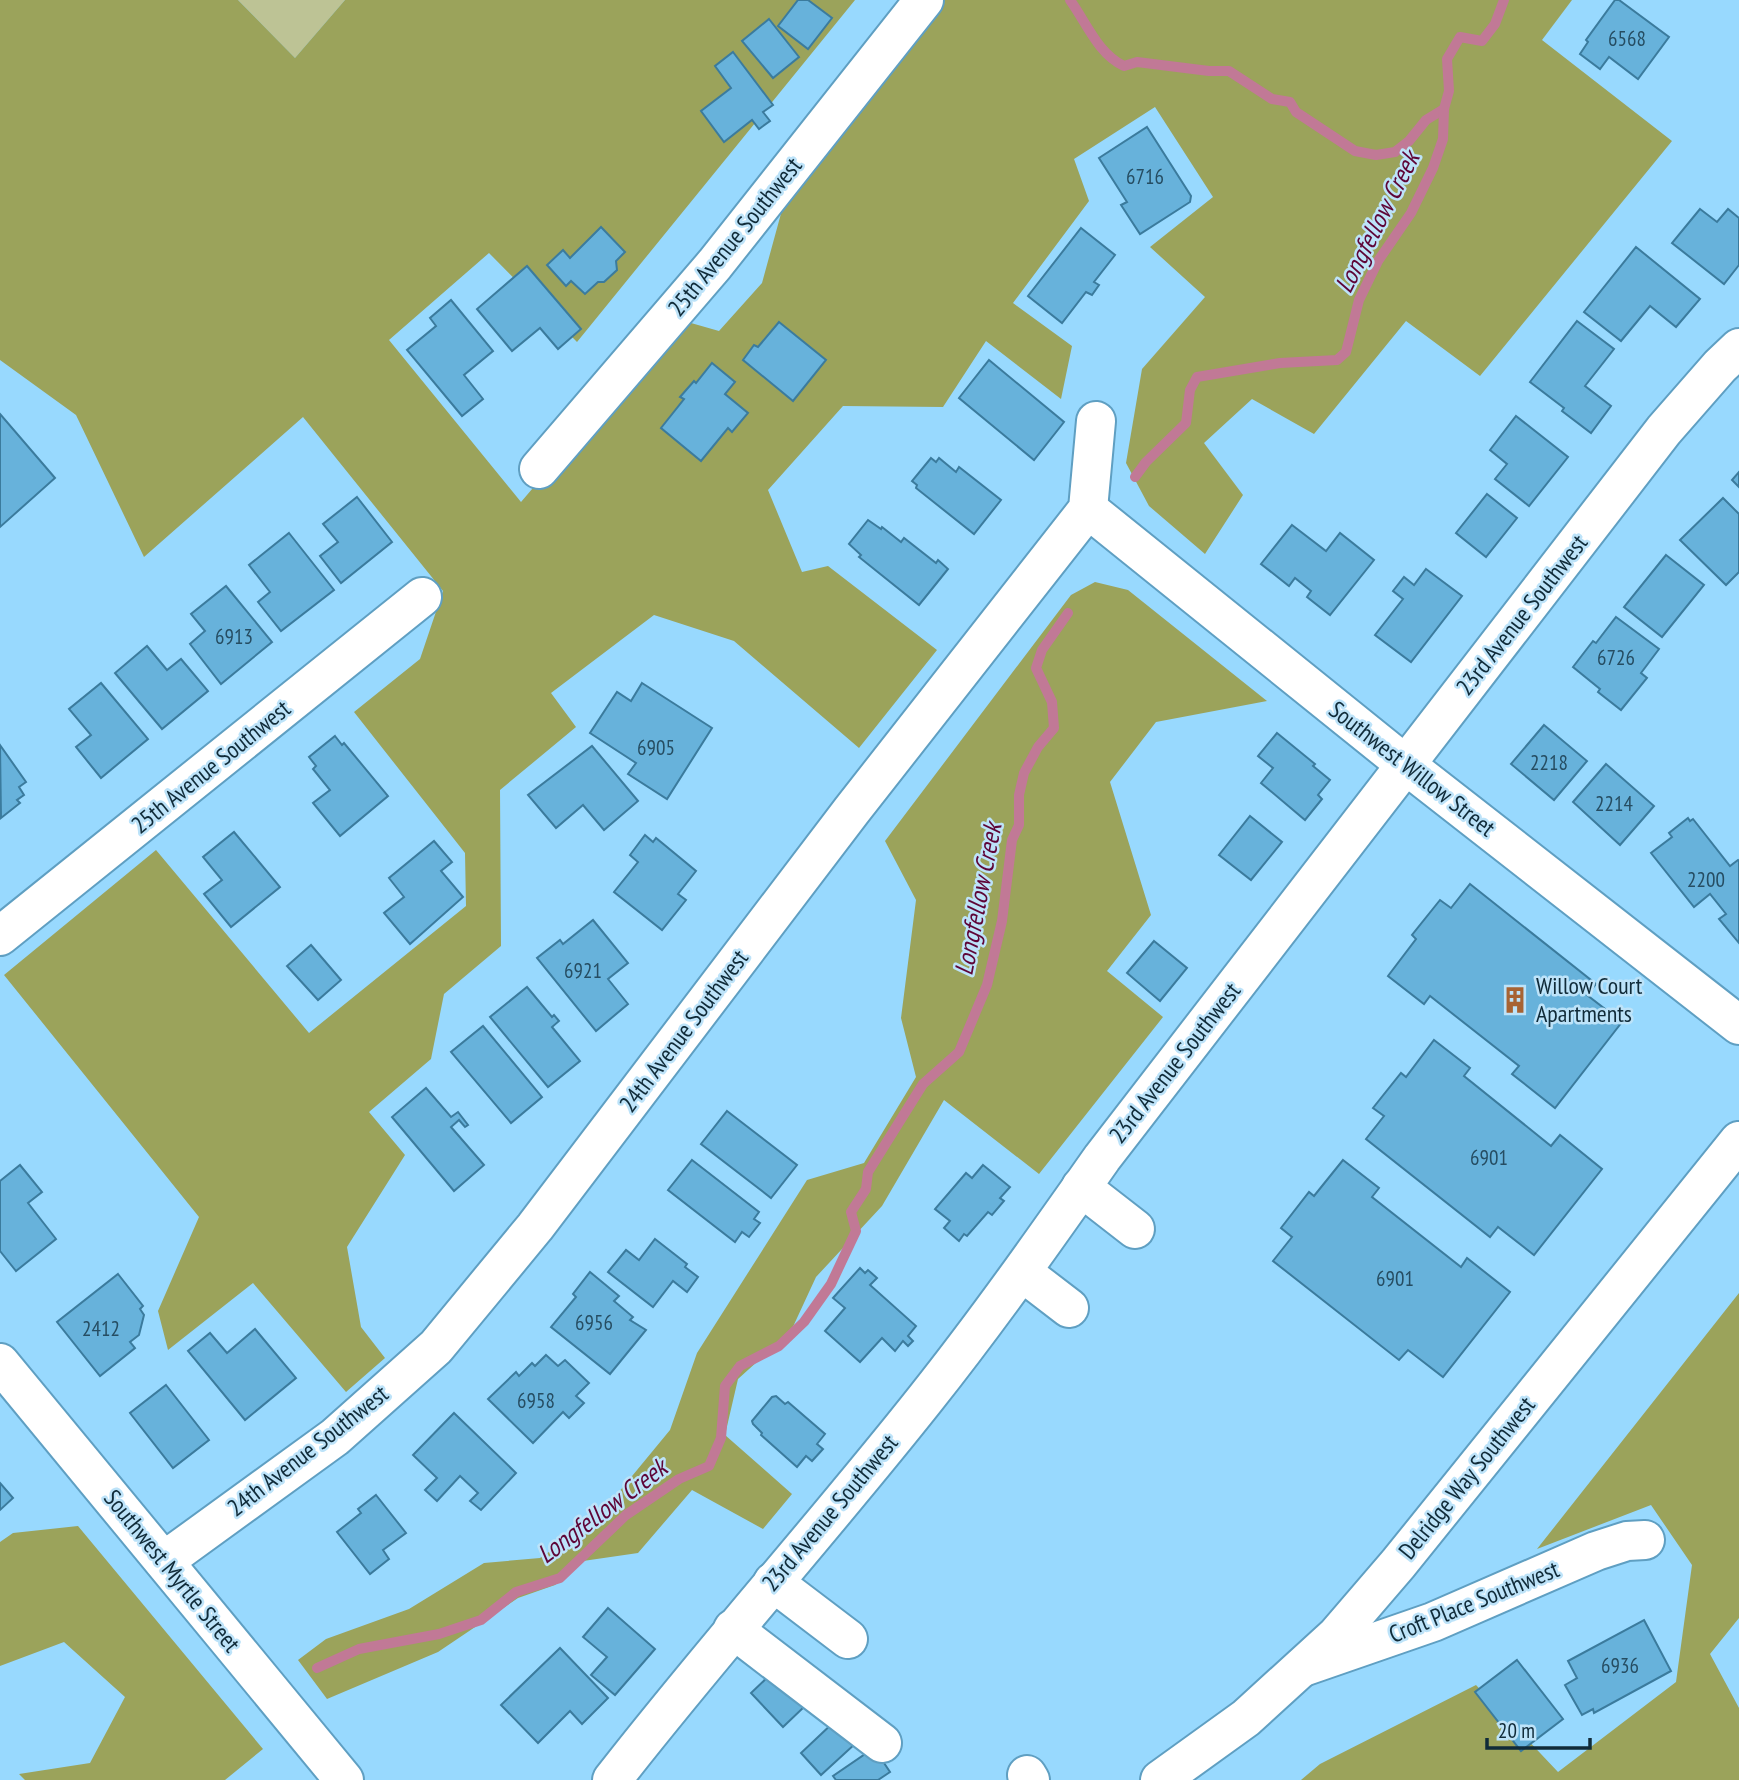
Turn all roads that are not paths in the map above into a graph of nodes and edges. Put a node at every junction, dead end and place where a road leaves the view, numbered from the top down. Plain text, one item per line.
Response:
1 (924, 0) edge
2 (1739, 348) edge
3 (1096, 421) dead end
4 (538, 469) dead end
5 (1088, 509) junction
6 (422, 597) dead end
7 (1406, 765) junction
8 (0, 936) edge
9 (1739, 1025) edge
10 (1739, 1141) edge
11 (1081, 1187) junction
12 (1135, 1229) dead end
13 (1022, 1272) junction
14 (1069, 1308) dead end
15 (0, 1363) edge
16 (1645, 1540) dead end
17 (164, 1561) junction
18 (772, 1582) junction
19 (733, 1629) junction
20 (848, 1639) dead end
21 (1303, 1667) junction
22 (882, 1743) dead end
23 (344, 1780) edge
24 (612, 1780) edge
25 (1160, 1780) edge

1 - 4 street, 25th Avenue Southwest
2 - 7 street, 23rd Avenue Southwest
3 - 5 street
5 - 7 street, Southwest Willow Street
5 - 17 street, 24th Avenue Southwest
6 - 8 street, 25th Avenue Southwest
7 - 9 street, Southwest Willow Street
7 - 11 street, 23rd Avenue Southwest
10 - 21 street, Delridge Way Southwest
11 - 12 street
11 - 13 street, 23rd Avenue Southwest
13 - 14 street
13 - 18 street, 23rd Avenue Southwest
15 - 17 street, Southwest Myrtle Street
16 - 21 street, Croft Place Southwest
17 - 23 street, Southwest Myrtle Street
18 - 19 street, 23rd Avenue Southwest
18 - 20 street
19 - 22 street
19 - 24 street, 23rd Avenue Southwest
21 - 25 street, Delridge Way Southwest

